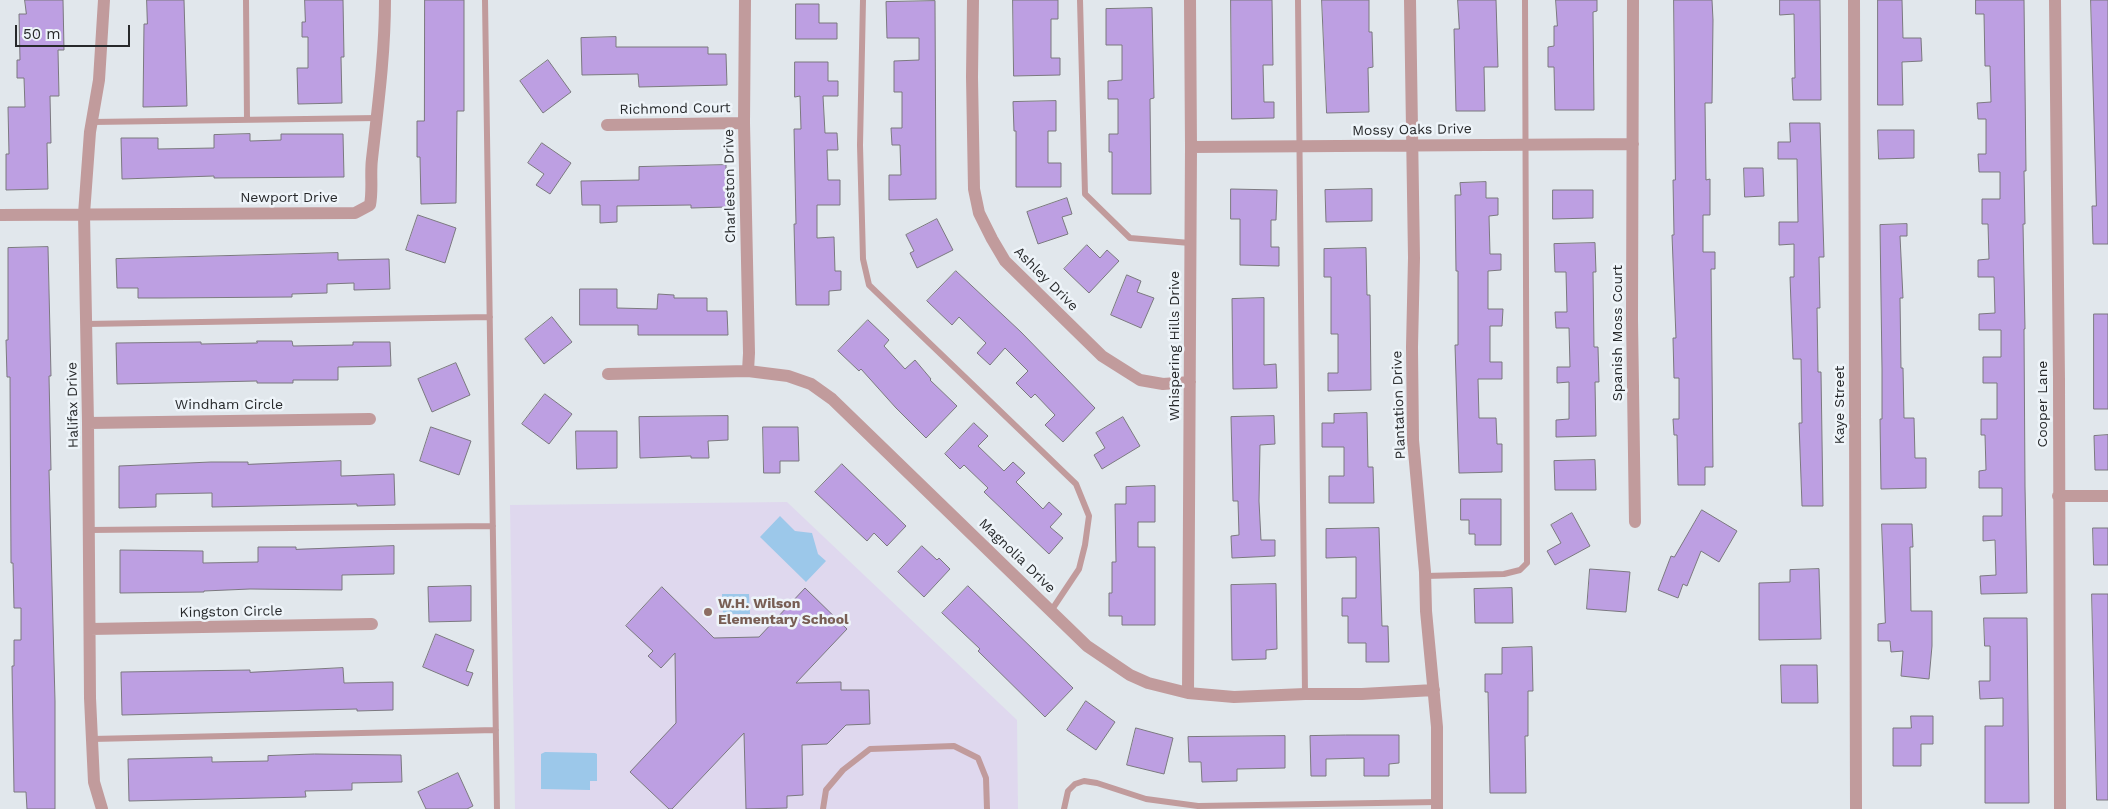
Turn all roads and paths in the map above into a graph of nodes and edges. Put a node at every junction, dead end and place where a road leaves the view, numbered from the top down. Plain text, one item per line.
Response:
1 (104, 0) edge
2 (246, 0) edge
3 (385, 0) edge
4 (485, 0) edge
5 (744, 0) edge
6 (863, 0) edge
7 (973, 0) edge
8 (1080, 0) edge
9 (1190, 0) edge
10 (1298, 0) edge
11 (1410, 0) edge
12 (1525, 0) edge
13 (1633, 0) edge
14 (1854, 0) edge
15 (2055, 0) edge
16 (376, 118) junction
17 (247, 120) junction
18 (92, 122) junction
19 (744, 123) junction
20 (607, 126) dead end
21 (1526, 144) junction
22 (1633, 144) junction
23 (1411, 145) junction
24 (1191, 147) junction
25 (1300, 147) junction
26 (84, 214) junction
27 (0, 215) edge
28 (1190, 243) junction
29 (490, 317) junction
30 (86, 324) junction
31 (748, 371) junction
32 (608, 374) dead end
33 (1190, 382) junction
34 (370, 419) dead end
35 (88, 423) junction
36 (2058, 496) junction
37 (2108, 496) edge
38 (1635, 522) dead end
39 (493, 526) junction
40 (89, 530) junction
41 (1425, 576) junction
42 (1051, 611) junction
43 (372, 624) dead end
44 (90, 629) junction
45 (1434, 690) junction
46 (1188, 693) junction
47 (1305, 694) junction
48 (496, 730) junction
49 (92, 739) junction
50 (1437, 806) edge
51 (102, 809) edge
52 (497, 809) edge
53 (823, 809) edge
54 (987, 809) edge
55 (1064, 809) edge
56 (1856, 809) edge
57 (2060, 809) edge

1 - 18 street, Halifax Drive
2 - 17 lane
3 - 16 street, Newport Drive
4 - 29 lane
5 - 19 street, Charleston Drive
6 - 42 lane
7 - 33 street, Ashley Drive
8 - 28 lane
9 - 24 street, Whispering Hills Drive
10 - 25 lane
11 - 23 street, Plantation Drive
12 - 21 lane
13 - 22 street, Spanish Moss Court
14 - 56 street, Kaye Street
15 - 36 street, Cooper Lane
16 - 17 lane
16 - 26 street, Newport Drive
17 - 18 lane
18 - 26 street, Halifax Drive
19 - 20 street, Richmond Court
19 - 31 street, Charleston Drive
21 - 22 street, Mossy Oaks Drive
21 - 23 street, Mossy Oaks Drive
21 - 41 lane
22 - 38 street, Spanish Moss Court
23 - 25 street, Mossy Oaks Drive
23 - 41 street, Plantation Drive
24 - 25 street, Mossy Oaks Drive
24 - 28 street, Whispering Hills Drive
25 - 47 lane
26 - 27 street, Newport Drive
26 - 30 street, Halifax Drive
28 - 33 street, Whispering Hills Drive
29 - 30 lane
29 - 39 lane
30 - 35 street, Halifax Drive
31 - 32 street, Magnolia Drive
31 - 42 street, Magnolia Drive
33 - 46 street, Whispering Hills Drive
34 - 35 street, Windham Circle
35 - 40 street, Halifax Drive
36 - 37 street
36 - 57 street, Cooper Lane
39 - 40 lane
39 - 48 lane
40 - 44 street, Halifax Drive
41 - 45 street, Plantation Drive
42 - 46 street, Magnolia Drive
43 - 44 street, Kingston Circle
44 - 49 street, Halifax Drive
45 - 47 street, Magnolia Drive
45 - 50 street, Plantation Drive
46 - 47 street, Magnolia Drive
48 - 49 lane
48 - 52 lane
49 - 51 street, Halifax Drive
50 - 55 lane
53 - 54 lane

